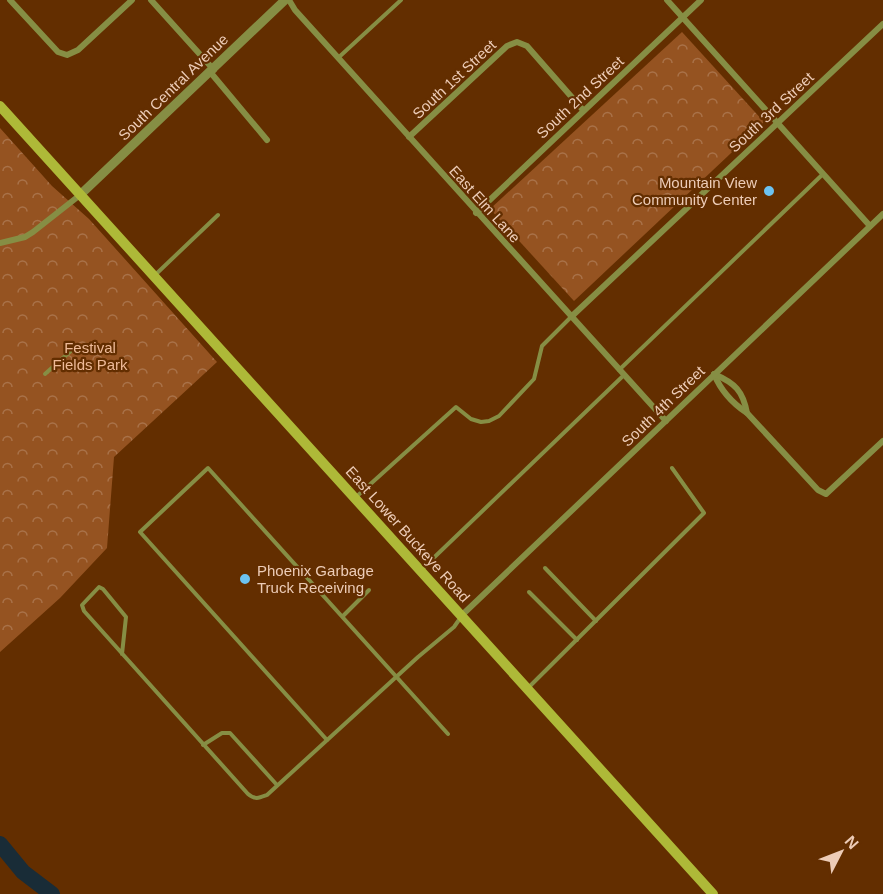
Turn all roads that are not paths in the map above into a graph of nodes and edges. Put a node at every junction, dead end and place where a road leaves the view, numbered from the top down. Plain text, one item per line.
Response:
1 (10, 0) edge
2 (132, 0) edge
3 (151, 0) edge
4 (287, 0) edge
5 (401, 0) edge
6 (667, 0) edge
7 (700, 0) edge
8 (682, 17) junction
9 (883, 24) edge
10 (338, 58) junction
11 (212, 71) junction
12 (0, 106) edge
13 (583, 110) junction
14 (776, 122) junction
15 (410, 136) junction
16 (267, 140) dead end
17 (823, 174) junction
18 (80, 195) junction
19 (476, 213) junction
20 (883, 214) edge
21 (218, 215) dead end
22 (870, 226) junction
23 (0, 243) edge
24 (153, 277) junction
25 (571, 317) junction
26 (73, 349) dead end
27 (621, 372) junction
28 (45, 374) dead end
29 (714, 374) junction
30 (747, 413) junction
31 (666, 421) junction
32 (882, 444) edge
33 (672, 468) dead end
34 (356, 498) junction
35 (545, 568) dead end
36 (421, 570) junction
37 (369, 590) dead end
38 (529, 592) dead end
39 (343, 616) junction
40 (461, 616) junction
41 (596, 621) junction
42 (577, 640) junction
43 (122, 654) junction
44 (397, 675) junction
45 (527, 689) junction
46 (448, 734) dead end
47 (327, 740) junction
48 (203, 745) junction
49 (277, 785) junction
50 (713, 894) edge

1 - 2 street
3 - 11 street
4 - 10 street, East Elm Lane
4 - 11 street, South Central Avenue
5 - 10 lane
6 - 8 street
7 - 8 street, South 2nd Street
8 - 13 street, South 2nd Street
8 - 14 street
9 - 14 street, South 3rd Street
10 - 15 street, East Elm Lane
11 - 16 street
11 - 18 street, South Central Avenue
12 - 18 main road, East Lower Buckeye Road
13 - 15 street, South 1st Street
13 - 19 street, South 2nd Street
14 - 17 street
14 - 25 street, South 3rd Street
15 - 19 street, East Elm Lane
17 - 22 street
17 - 27 lane
18 - 23 street
18 - 24 main road, East Lower Buckeye Road
19 - 25 street, East Elm Lane
20 - 22 street, South 4th Street
21 - 24 lane
22 - 29 street, South 4th Street
24 - 34 main road, East Lower Buckeye Road
25 - 27 street, East Elm Lane
25 - 34 lane
26 - 28 lane
27 - 31 street, East Elm Lane
27 - 36 lane
29 - 30 street
29 - 30 street
29 - 31 street, South 4th Street
30 - 32 street
31 - 40 street, South 4th Street
33 - 41 lane
34 - 36 main road, East Lower Buckeye Road
35 - 41 lane
36 - 40 main road, East Lower Buckeye Road
37 - 39 lane
38 - 42 lane
39 - 44 lane
39 - 47 lane
40 - 44 lane
40 - 45 main road, East Lower Buckeye Road
41 - 42 lane
42 - 45 lane
43 - 43 lane
43 - 48 lane
44 - 46 lane
44 - 47 lane
45 - 50 main road, East Lower Buckeye Road
47 - 49 lane
48 - 49 lane
48 - 49 lane

